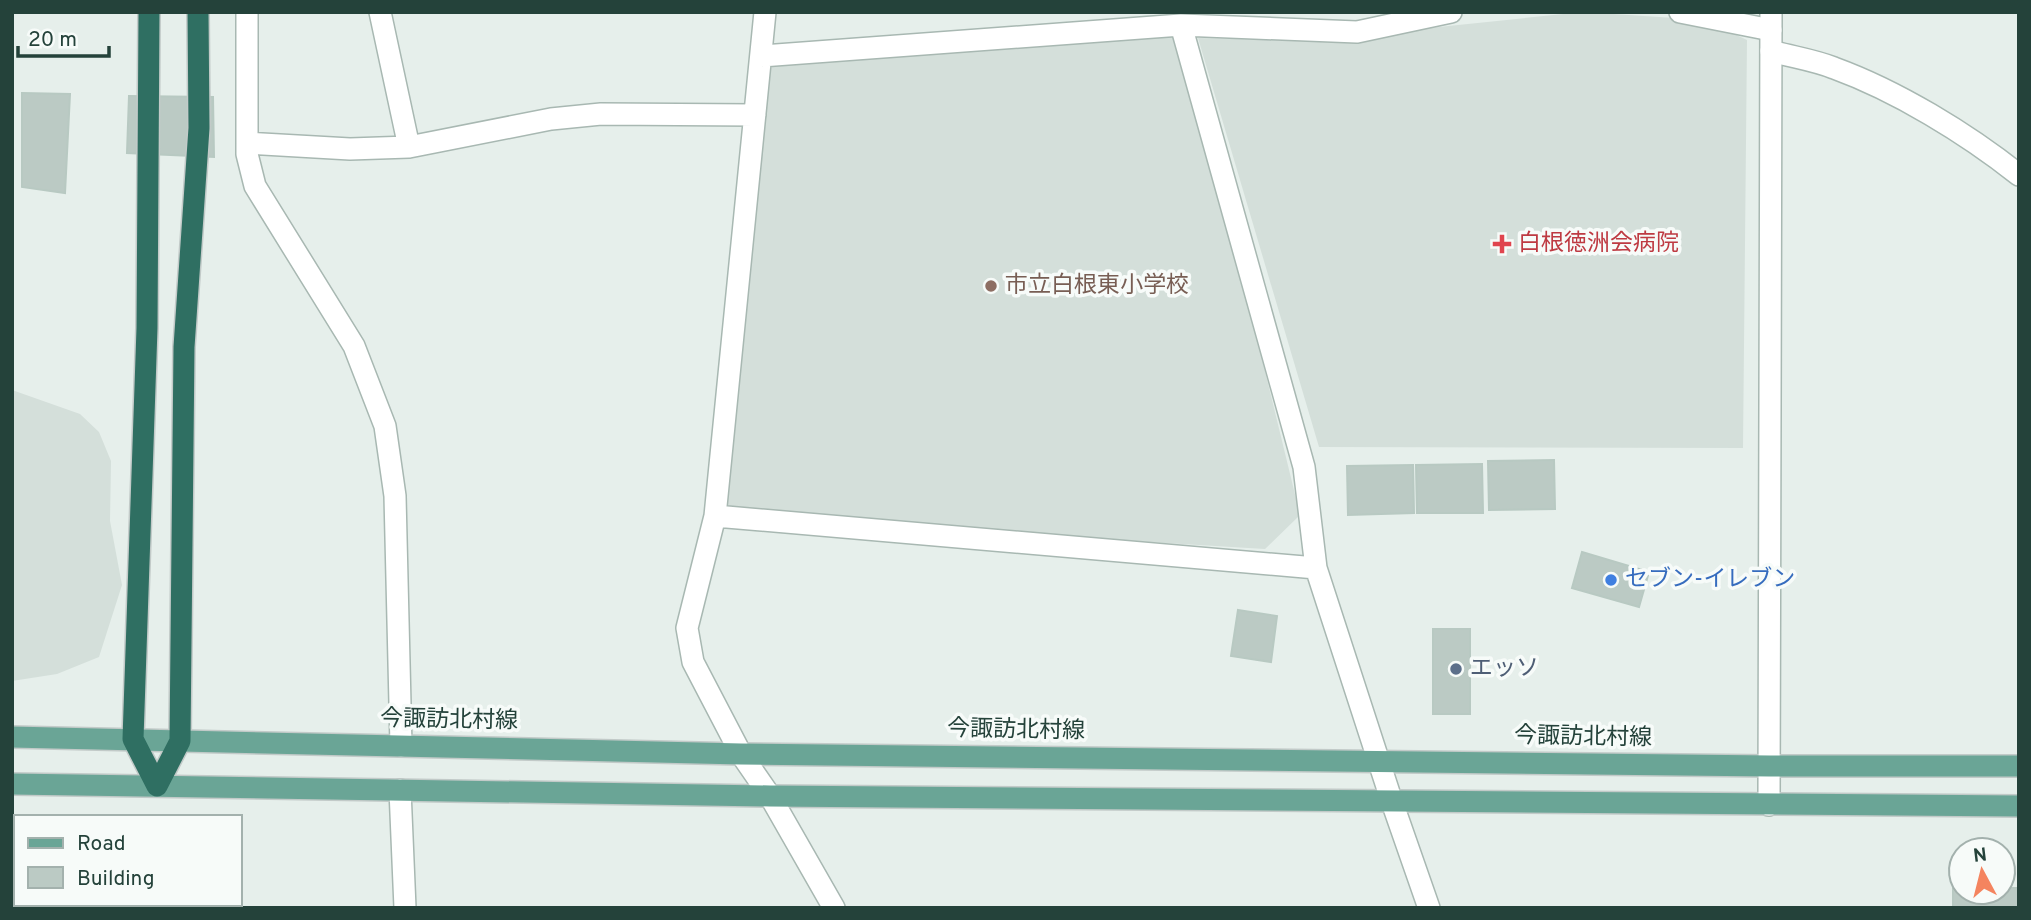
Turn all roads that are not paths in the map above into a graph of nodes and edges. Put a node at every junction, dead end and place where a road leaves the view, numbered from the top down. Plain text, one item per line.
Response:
1 (149, 12) edge
2 (198, 12) edge
3 (247, 12) edge
4 (380, 12) edge
5 (765, 12) edge
6 (1451, 12) edge
7 (1680, 12) edge
8 (1771, 21) edge
9 (1181, 25) junction
10 (1771, 51) junction
11 (761, 56) junction
12 (755, 115) junction
13 (247, 143) junction
14 (409, 148) junction
15 (2019, 175) edge
16 (715, 516) junction
17 (1316, 568) junction
18 (12, 737) edge
19 (133, 739) junction
20 (180, 741) junction
21 (401, 746) junction
22 (741, 754) junction
23 (1378, 762) junction
24 (1770, 766) junction
25 (2019, 766) edge
26 (12, 784) edge
27 (157, 786) junction
28 (400, 790) junction
29 (770, 796) junction
30 (1392, 803) junction
31 (1769, 805) junction
32 (2019, 806) edge
33 (405, 908) edge
34 (834, 908) edge
35 (1429, 908) edge

1 - 19 highway
2 - 20 highway
3 - 13 street
4 - 14 street
5 - 11 street
6 - 9 street
7 - 8 street
8 - 10 street
9 - 11 street
9 - 17 street
10 - 15 street
10 - 24 street
11 - 12 street
12 - 14 street
12 - 16 street
13 - 14 street
13 - 21 street
16 - 17 street
16 - 22 street
17 - 23 street
18 - 19 main road, 今諏訪北村線
19 - 20 main road, 今諏訪北村線
19 - 27 highway
20 - 21 main road, 今諏訪北村線
20 - 27 highway
21 - 22 main road, 今諏訪北村線
22 - 23 main road, 今諏訪北村線
22 - 29 street
23 - 24 main road, 今諏訪北村線
23 - 30 street
24 - 25 main road, 今諏訪北村線
24 - 31 street
26 - 27 main road
27 - 28 main road
28 - 29 main road
28 - 33 street
29 - 30 main road
29 - 34 street
30 - 31 main road
30 - 35 street
31 - 32 main road

